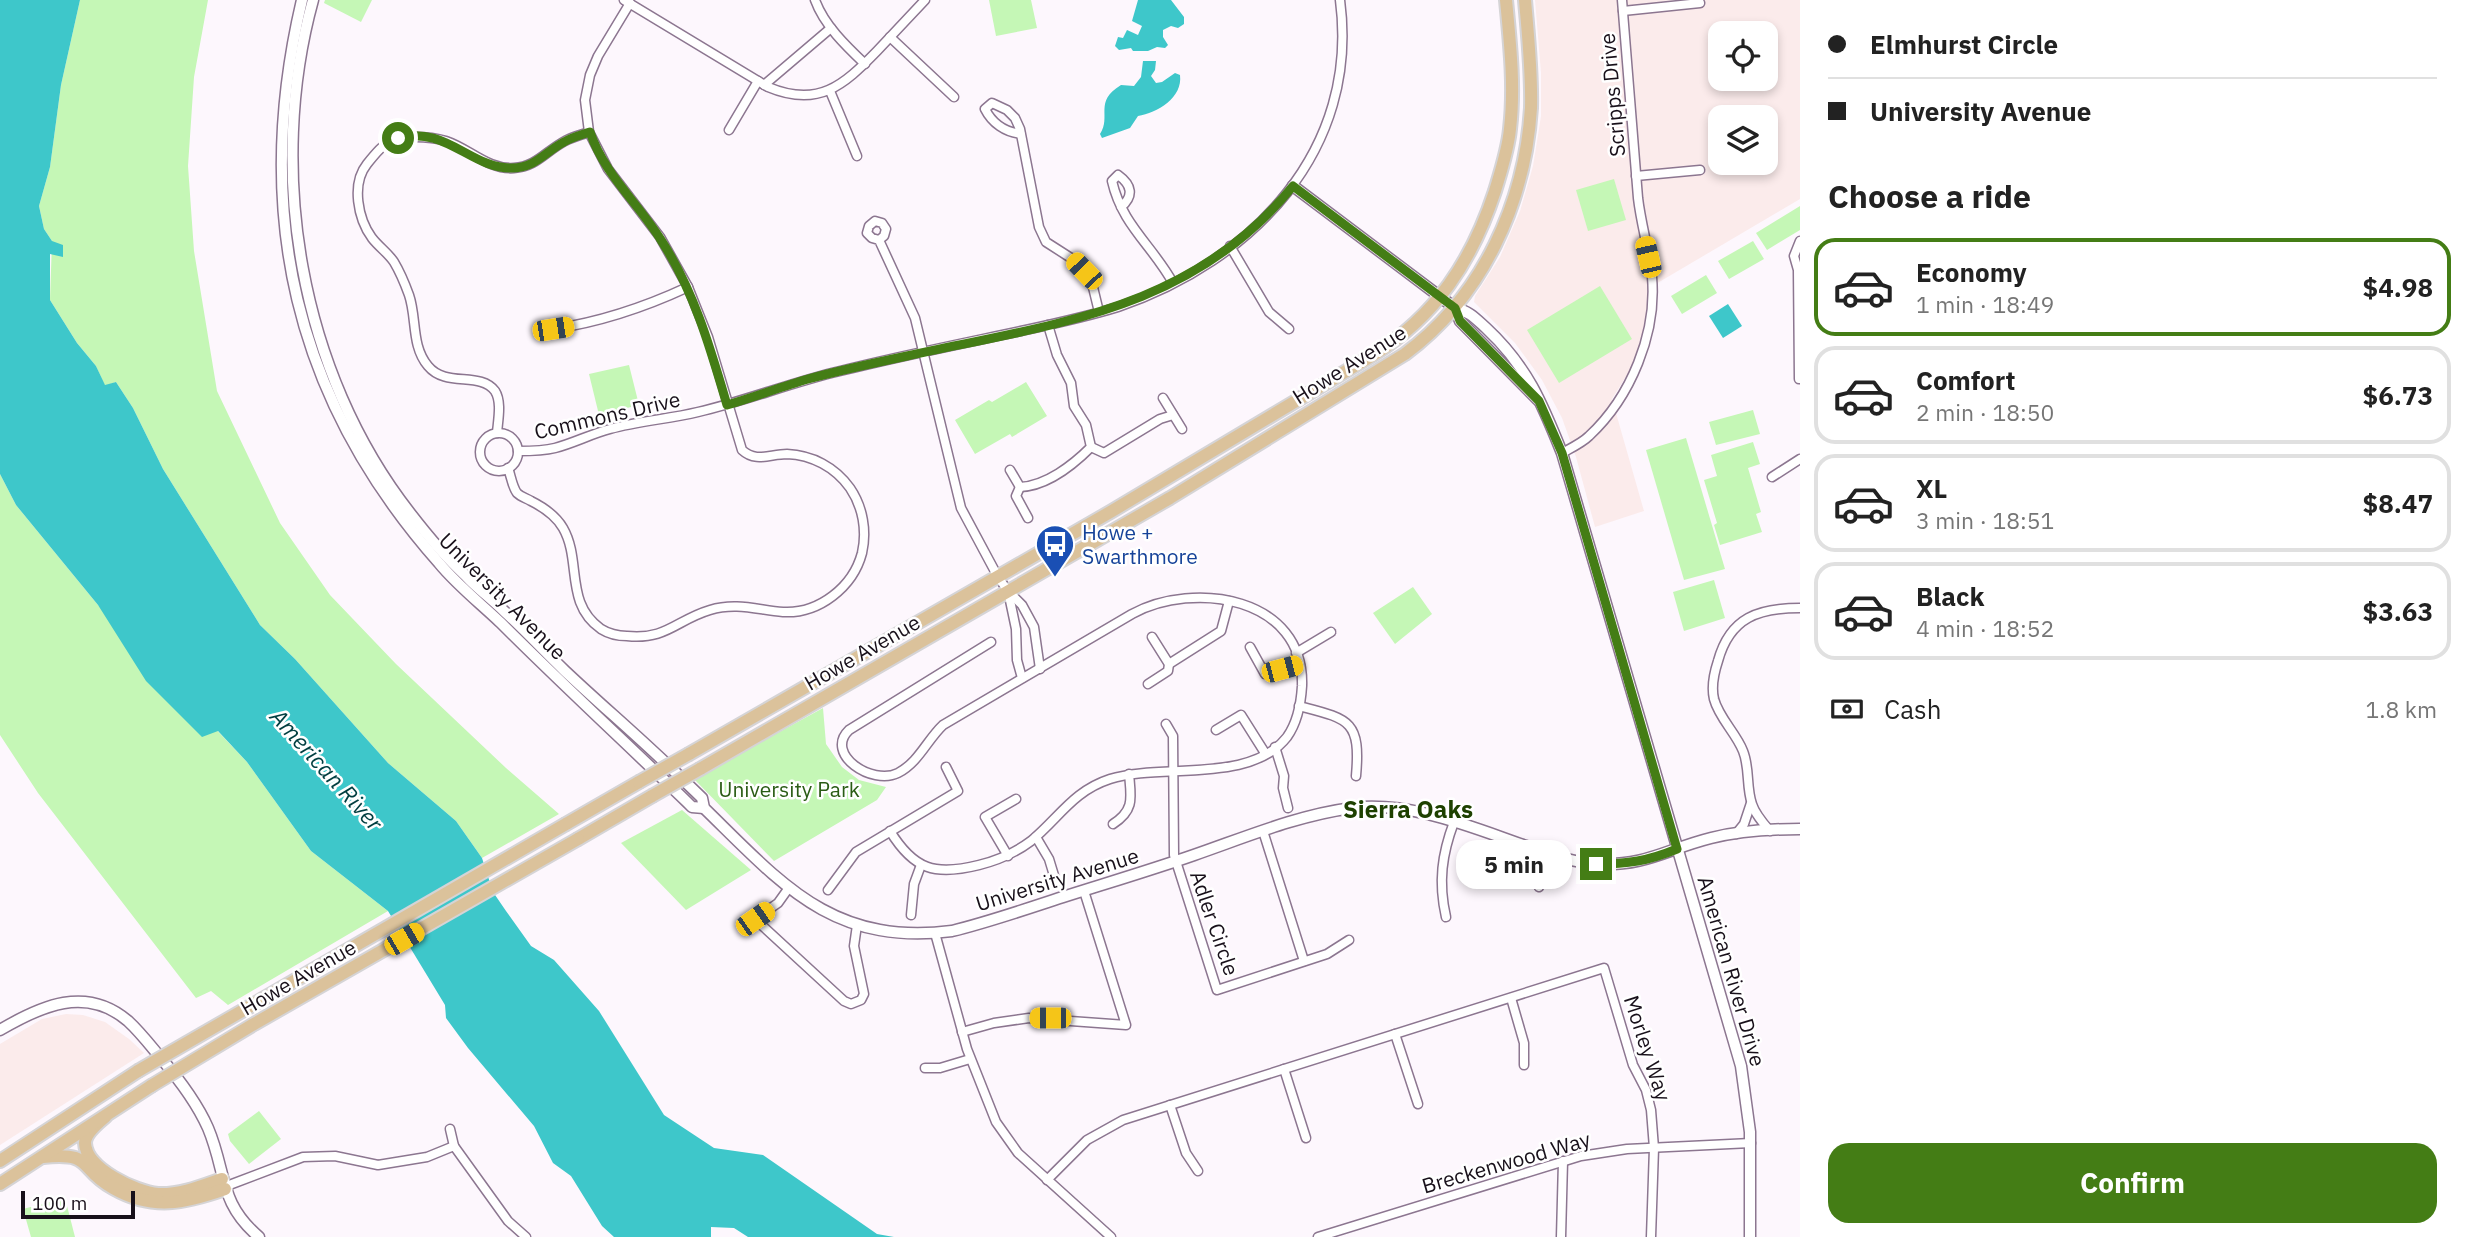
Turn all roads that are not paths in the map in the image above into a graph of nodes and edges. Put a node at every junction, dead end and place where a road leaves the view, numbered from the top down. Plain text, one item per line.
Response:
1 (302, 0) edge
2 (313, 0) edge
3 (815, 0) edge
4 (925, 0) edge
5 (1340, 0) edge
6 (1506, 0) edge
7 (1525, 0) edge
8 (1622, 0) edge
9 (627, 2) edge
10 (1700, 3) dead end
11 (1623, 11) junction
12 (831, 28) junction
13 (890, 37) junction
14 (865, 64) junction
15 (761, 83) junction
16 (830, 90) junction
17 (954, 97) dead end
18 (729, 130) dead end
19 (590, 132) junction
20 (1021, 134) junction
21 (858, 156) dead end
22 (1700, 170) dead end
23 (1636, 176) junction
24 (1293, 186) junction
25 (1121, 208) dead end
26 (878, 240) dead end
27 (1800, 241) edge
28 (1230, 246) junction
29 (1173, 283) junction
30 (688, 287) junction
31 (1440, 296) junction
32 (1455, 308) junction
33 (1099, 312) junction
34 (1799, 321) edge
35 (1048, 325) junction
36 (553, 329) dead end
37 (1289, 329) dead end
38 (923, 352) junction
39 (1799, 379) edge
40 (1163, 398) dead end
41 (727, 405) junction
42 (1173, 415) junction
43 (1182, 429) dead end
44 (497, 433) junction
45 (1091, 447) junction
46 (518, 452) junction
47 (1562, 453) junction
48 (1800, 459) edge
49 (508, 468) junction
50 (1010, 470) dead end
51 (1772, 477) dead end
52 (1020, 486) junction
53 (1028, 518) dead end
54 (998, 577) junction
55 (1008, 591) junction
56 (1229, 601) junction
57 (1800, 608) edge
58 (1331, 632) dead end
59 (1152, 637) dead end
60 (991, 642) dead end
61 (1250, 647) dead end
62 (1296, 653) junction
63 (1169, 664) junction
64 (1300, 665) junction
65 (1040, 669) junction
66 (1022, 678) junction
67 (1147, 684) dead end
68 (1299, 706) junction
69 (1166, 724) dead end
70 (1216, 730) dead end
71 (1275, 747) junction
72 (1265, 753) junction
73 (946, 767) dead end
74 (1173, 771) junction
75 (1129, 774) junction
76 (1356, 776) dead end
77 (1016, 799) dead end
78 (1751, 803) junction
79 (704, 808) junction
80 (1288, 808) dead end
81 (1454, 821) junction
82 (1113, 824) dead end
83 (1800, 829) edge
84 (890, 831) junction
85 (1263, 831) junction
86 (1770, 831) junction
87 (1736, 834) junction
88 (1036, 837) junction
89 (1677, 849) junction
90 (1550, 854) junction
91 (1008, 856) junction
92 (1176, 862) junction
93 (921, 865) junction
94 (1056, 882) dead end
95 (1539, 887) dead end
96 (789, 889) junction
97 (828, 890) dead end
98 (1084, 891) junction
99 (911, 915) dead end
100 (1446, 916) dead end
101 (858, 925) junction
102 (935, 933) junction
103 (1349, 940) dead end
104 (1304, 961) junction
105 (1511, 998) junction
106 (0, 1030) edge
107 (962, 1032) junction
108 (1395, 1034) junction
109 (970, 1059) junction
110 (1524, 1065) dead end
111 (925, 1068) dead end
112 (1284, 1069) junction
113 (1418, 1104) dead end
114 (1171, 1105) junction
115 (104, 1117) junction
116 (450, 1129) dead end
117 (1306, 1138) dead end
118 (1751, 1143) junction
119 (454, 1146) junction
120 (1654, 1148) junction
121 (43, 1157) junction
122 (0, 1161) edge
123 (1563, 1161) junction
124 (1198, 1171) dead end
125 (1047, 1180) junction
126 (0, 1184) edge
127 (224, 1185) junction
128 (259, 1237) edge
129 (526, 1237) edge
130 (1111, 1237) edge
131 (1318, 1237) edge
132 (1561, 1237) edge
133 (1651, 1237) edge
134 (1750, 1237) edge

1 - 79 street, University Avenue
2 - 79 street, University Avenue
3 - 12 street
4 - 13 street
5 - 24 street, Commons Drive
6 - 31 main road, Howe Avenue
7 - 32 main road, Howe Avenue
8 - 11 street, Scripps Drive
9 - 15 street
9 - 19 street
10 - 11 street, Scripps Drive
11 - 23 street, Scripps Drive
12 - 14 street
12 - 15 street
13 - 14 street
13 - 17 street
14 - 16 street
15 - 16 street
15 - 18 street
16 - 21 street
19 - 30 street
19 - 44 street
20 - 20 street
20 - 33 street
22 - 23 street, Scripps Drive
23 - 47 street, Scripps Drive
24 - 28 street, Commons Drive
24 - 31 street, American River Drive
25 - 29 street
26 - 38 street
27 - 34 street
28 - 29 street, Commons Drive
28 - 37 street
29 - 33 street, Commons Drive
30 - 36 street
30 - 41 street
31 - 32 street, American River Drive
31 - 54 main road, Howe Avenue
32 - 47 street, American River Drive
32 - 55 main road, Howe Avenue
33 - 35 street, Commons Drive
34 - 39 street
35 - 38 street, Commons Drive
35 - 45 street
38 - 41 street, Commons Drive
38 - 54 street
40 - 42 street
41 - 46 street, Commons Drive
41 - 49 street
42 - 43 street
42 - 45 street
44 - 46 street
44 - 49 street
45 - 52 street
46 - 49 street
47 - 89 street, American River Drive
48 - 51 street
50 - 52 street
52 - 53 street
54 - 55 street
54 - 122 main road, Howe Avenue, bridge
55 - 65 street
55 - 66 street
55 - 115 main road, Howe Avenue, bridge
56 - 62 street
56 - 63 street
56 - 65 street
57 - 78 street
58 - 62 street
59 - 63 street
60 - 66 street
61 - 64 street
62 - 64 street
63 - 67 street
64 - 68 street
65 - 66 street
68 - 71 street
68 - 76 street
69 - 74 street
70 - 72 street
71 - 72 street
71 - 80 street
72 - 74 street
73 - 84 street
74 - 75 street
74 - 92 street
75 - 82 street
75 - 88 street
77 - 91 street
78 - 86 street
78 - 87 street
79 - 96 street, University Avenue
81 - 85 street, University Avenue
81 - 90 street, University Avenue
81 - 100 street
83 - 86 street, University Avenue
84 - 93 street
84 - 97 street
85 - 92 street, University Avenue
85 - 104 street
86 - 87 street, University Avenue
87 - 89 street, University Avenue
88 - 91 street
88 - 94 street
89 - 90 street, University Avenue
89 - 118 street, American River Drive
90 - 95 street
91 - 93 street
92 - 98 street, University Avenue
92 - 104 street, Adler Circle
93 - 99 street
96 - 101 street, University Avenue
96 - 101 street
98 - 102 street, University Avenue
98 - 107 street
101 - 102 street, University Avenue
102 - 107 street
103 - 104 street, Adler Circle
105 - 108 street, Morley Way
105 - 110 street
105 - 120 street, Morley Way
106 - 127 street
107 - 109 street
108 - 112 street, Morley Way
108 - 113 street
109 - 111 street
109 - 125 street
112 - 114 street, Morley Way
112 - 117 street
114 - 124 street
114 - 125 street, Morley Way
115 - 121 main road, Howe Avenue
115 - 127 main road
116 - 119 street
118 - 120 street, Breckenwood Way
118 - 134 street, American River Drive
119 - 127 street
119 - 129 street
120 - 123 street, Breckenwood Way
120 - 133 street, Morley Way
121 - 126 main road, Howe Avenue
121 - 127 main road
123 - 131 street, Breckenwood Way
123 - 132 street
125 - 130 street
127 - 128 street

